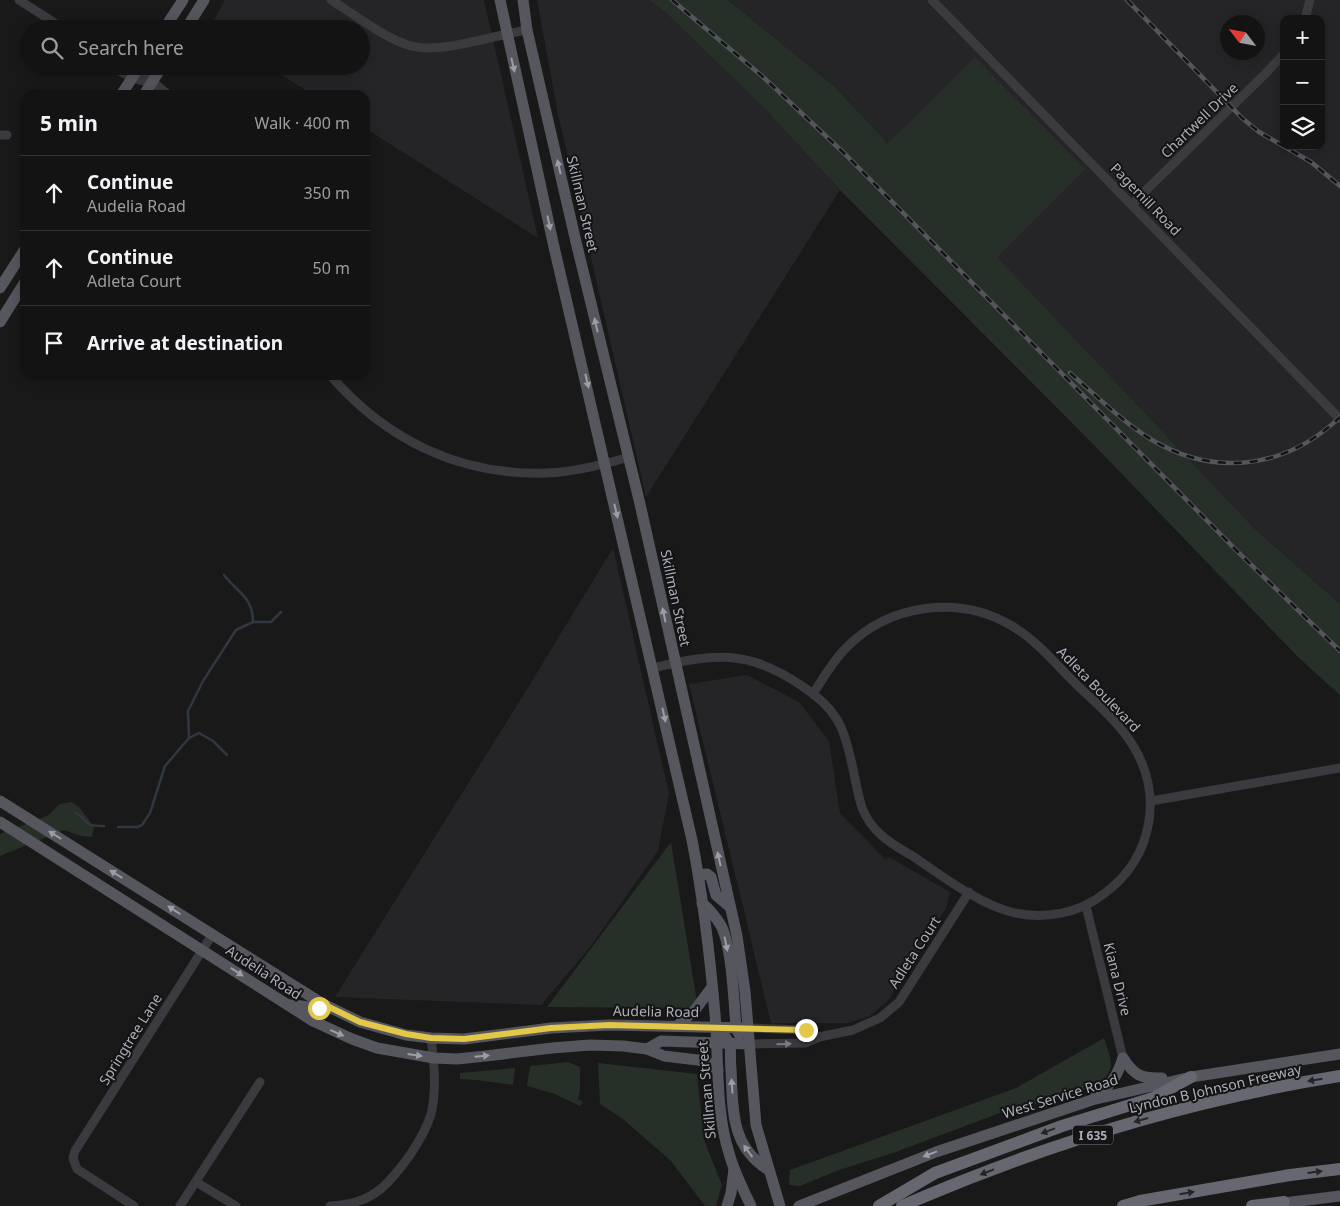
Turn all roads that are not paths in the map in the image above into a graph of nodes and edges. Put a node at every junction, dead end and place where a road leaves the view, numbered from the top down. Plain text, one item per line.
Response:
1 (19, 0) edge
2 (183, 0) edge
3 (204, 0) edge
4 (331, 0) edge
5 (500, 0) edge
6 (523, 0) edge
7 (932, 0) edge
8 (1310, 0) edge
9 (1306, 15) edge
10 (50, 20) edge
11 (170, 20) edge
12 (192, 20) edge
13 (363, 20) edge
14 (370, 25) edge
15 (528, 30) junction
16 (506, 33) junction
17 (1280, 58) edge
18 (133, 75) edge
19 (142, 75) edge
20 (157, 75) edge
21 (152, 83) junction
22 (124, 90) edge
23 (147, 90) edge
24 (162, 90) edge
25 (1132, 204) junction
26 (576, 242) junction
27 (554, 247) junction
28 (20, 255) edge
29 (1, 282) edge
30 (20, 290) edge
31 (17, 295) junction
32 (0, 322) edge
33 (335, 380) edge
34 (1340, 419) edge
35 (629, 457) junction
36 (606, 464) junction
37 (675, 663) junction
38 (652, 668) junction
39 (813, 694) junction
40 (1340, 768) edge
41 (0, 801) edge
42 (1151, 801) junction
43 (0, 822) edge
44 (699, 876) junction
45 (969, 892) junction
46 (702, 903) junction
47 (1086, 906) junction
48 (730, 907) junction
49 (212, 935) junction
50 (202, 950) junction
51 (712, 987) junction
52 (323, 1004) junction
53 (288, 1005) junction
54 (584, 1026) junction
55 (677, 1026) junction
56 (716, 1027) junction
57 (742, 1028) junction
58 (819, 1037) junction
59 (431, 1038) junction
60 (717, 1043) junction
61 (730, 1044) junction
62 (749, 1044) junction
63 (590, 1045) junction
64 (647, 1049) junction
65 (1340, 1054) edge
66 (434, 1058) junction
67 (1123, 1058) junction
68 (718, 1070) junction
69 (1340, 1076) edge
70 (1191, 1078) junction
71 (260, 1082) dead end
72 (1092, 1100) junction
73 (734, 1169) junction
74 (767, 1169) junction
75 (1340, 1169) edge
76 (196, 1182) junction
77 (834, 1192) junction
78 (1340, 1196) edge
79 (1284, 1202) junction
80 (134, 1206) edge
81 (180, 1206) edge
82 (236, 1206) edge
83 (330, 1206) edge
84 (727, 1206) edge
85 (751, 1206) edge
86 (780, 1206) edge
87 (799, 1206) edge
88 (820, 1206) edge
89 (879, 1206) edge
90 (902, 1206) edge
91 (1123, 1206) edge
92 (1252, 1206) edge
93 (1267, 1206) edge

1 - 10 street
2 - 11 main road
3 - 12 main road
4 - 13 street
5 - 16 main road, Skillman Street
6 - 15 main road, Skillman Street
7 - 25 street, Pagemill Road
8 - 9 street
14 - 16 street
15 - 16 street
26 -> 15 main road, Skillman Street
16 -> 27 main road, Skillman Street
17 - 25 street, Chartwell Drive
18 - 22 main road
19 - 21 street
20 - 21 main road
21 - 23 main road
21 - 24 street
25 - 34 street, Pagemill Road
26 - 27 main road
35 -> 26 main road, Skillman Street
27 -> 36 main road, Skillman Street
28 - 29 main road
29 - 31 main road
30 - 31 main road
31 - 32 main road
33 - 36 street
35 - 36 street
37 -> 35 main road, Skillman Street
36 -> 38 main road, Skillman Street
37 - 38 street, Adleta Boulevard
37 - 39 street, Adleta Boulevard
48 -> 37 main road, Skillman Street
38 -> 44 main road, Skillman Street
39 - 42 street, Adleta Boulevard
39 - 45 street, Adleta Boulevard
40 - 42 street
49 -> 41 main road, Audelia Road
42 - 47 street, Adleta Boulevard
43 - 50 main road, Audelia Road
44 - 46 main road, Skillman Street
44 - 48 main road
45 - 47 street, Adleta Boulevard
45 - 58 street, Adleta Court
46 - 51 main road, Skillman Street
46 -> 57 main road
47 - 67 street, Kiana Drive
48 - 57 main road, Skillman Street
49 - 50 street, Springtree Lane
49 - 52 main road, Audelia Road
50 -> 53 main road, Audelia Road
50 - 80 street, Springtree Lane
51 - 55 main road
51 - 56 main road, Skillman Street
52 - 53 main road
52 - 59 main road, Audelia Road
53 -> 66 main road, Audelia Road
54 - 55 main road, Audelia Road
54 - 59 main road, Audelia Road
54 - 63 main road
55 - 56 main road, Audelia Road
56 - 57 main road, Audelia Road
56 - 60 main road, Skillman Street
56 - 61 main road
57 - 58 street, Adleta Court
57 - 62 main road, Skillman Street
62 -> 58 street, Adleta Court
59 - 66 street
60 - 61 main road, Audelia Road
60 - 64 main road, Audelia Road
60 - 68 main road, Skillman Street
61 - 62 main road, Audelia Road
74 -> 61 main road
62 - 74 main road, Skillman Street
63 - 64 main road, Audelia Road
66 -> 63 main road, Audelia Road
64 - 68 main road
65 - 70 main road, West Service Road
66 - 83 street
67 - 70 main road
67 - 72 main road
68 - 73 main road, Skillman Street
69 -> 90 highway, Lyndon B Johnson Freeway / I 635
70 - 72 main road, West Service Road
70 -> 89 highway
71 - 76 street
72 -> 77 main road, West Service Road
73 - 84 main road
73 - 85 main road, Skillman Street
74 - 86 main road, Skillman Street
91 -> 75 highway
76 - 81 street
76 - 82 street
77 - 87 main road, West Service Road
77 - 88 main road
78 - 79 main road
79 - 92 highway
79 - 93 main road

